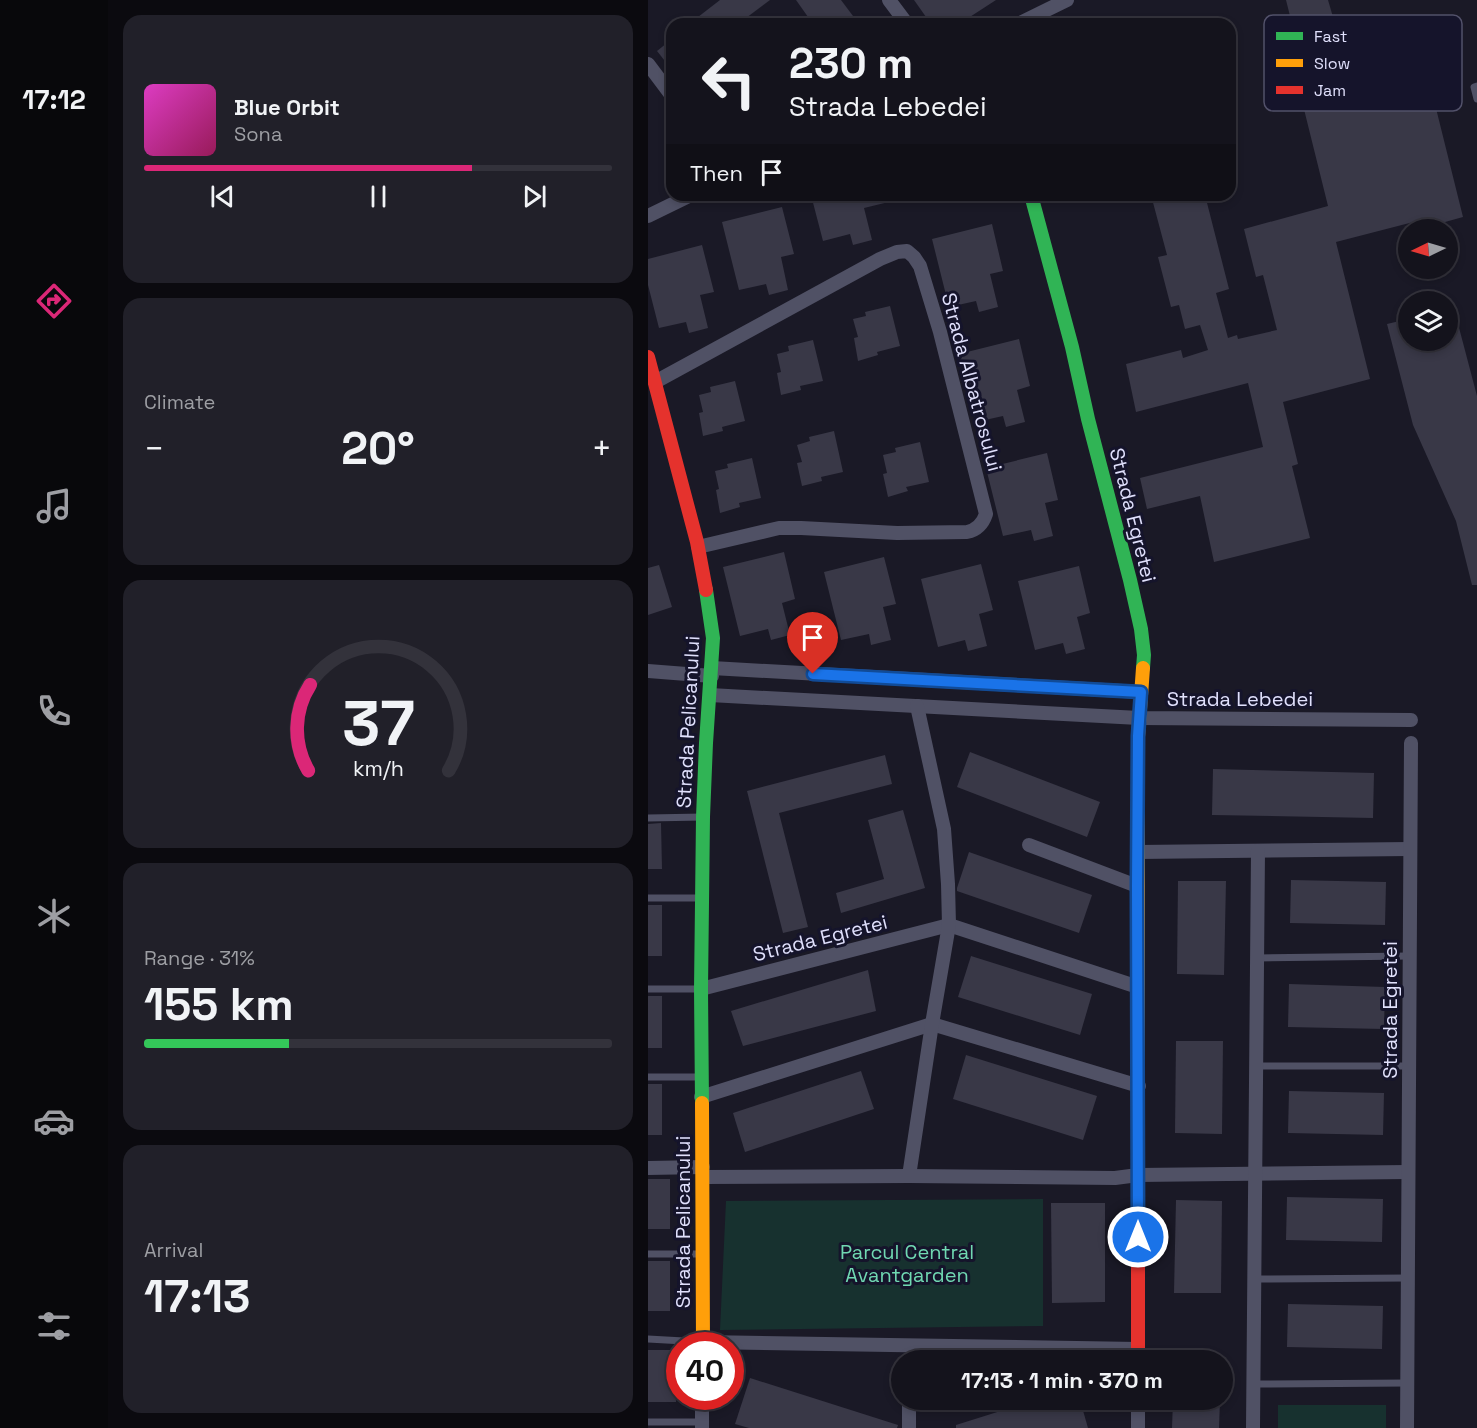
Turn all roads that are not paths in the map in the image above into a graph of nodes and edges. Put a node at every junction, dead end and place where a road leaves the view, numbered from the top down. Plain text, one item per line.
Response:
1 (890, 0) edge
2 (1067, 0) edge
3 (903, 18) edge
4 (1030, 18) edge
5 (648, 64) edge
6 (1477, 86) edge
7 (666, 88) edge
8 (1477, 99) edge
9 (679, 201) edge
10 (1033, 201) edge
11 (648, 216) edge
12 (648, 357) edge
13 (655, 382) junction
14 (698, 548) junction
15 (648, 671) edge
16 (712, 672) junction
17 (1141, 692) junction
18 (710, 695) junction
19 (917, 706) junction
20 (1139, 718) junction
21 (1411, 720) dead end
22 (1411, 743) dead end
23 (703, 817) junction
24 (648, 818) edge
25 (1029, 845) dead end
26 (1410, 849) junction
27 (1257, 851) junction
28 (1138, 852) junction
29 (1137, 886) junction
30 (648, 898) edge
31 (702, 898) junction
32 (949, 925) junction
33 (1410, 956) junction
34 (1257, 958) junction
35 (1138, 987) junction
36 (648, 989) edge
37 (701, 989) junction
38 (932, 1024) junction
39 (1256, 1066) junction
40 (1409, 1066) junction
41 (648, 1077) edge
42 (701, 1077) junction
43 (1139, 1086) junction
44 (701, 1097) junction
45 (648, 1168) edge
46 (703, 1172) junction
47 (1408, 1172) junction
48 (1255, 1173) junction
49 (1138, 1175) junction
50 (909, 1176) junction
51 (648, 1254) edge
52 (703, 1254) junction
53 (1407, 1278) junction
54 (1254, 1279) junction
55 (703, 1332) edge
56 (648, 1339) edge
57 (666, 1341) edge
58 (744, 1344) edge
59 (909, 1346) junction
60 (909, 1350) edge
61 (1011, 1350) edge
62 (1138, 1350) edge
63 (1407, 1383) junction
64 (1254, 1384) junction
65 (909, 1410) edge
66 (1138, 1410) edge
67 (648, 1422) edge
68 (702, 1425) edge
69 (909, 1428) edge
70 (1138, 1428) edge
71 (1253, 1428) edge
72 (1407, 1428) edge

1 - 3 street
2 - 4 street
5 - 7 street
6 - 8 lane
9 - 11 street
10 - 17 street, Strada Egretei
12 - 13 street, Strada Pelicanului
13 - 14 street, Strada Pelicanului
13 - 14 street, Strada Albatrosului
14 - 16 street, Strada Pelicanului
15 - 16 street, Strada Lebedei
16 - 17 street, Strada Lebedei
16 - 18 street, Strada Pelicanului
17 - 20 street, Strada Egretei
18 - 19 street, Strada Lebedei
18 - 23 street, Strada Pelicanului
19 - 20 street, Strada Lebedei
19 - 32 street
20 - 21 street, Strada Lebedei
20 - 28 street, Strada Egretei
22 - 26 street, Strada Egretei
23 - 24 lane
23 - 31 street, Strada Pelicanului
25 - 29 street
26 - 27 street
26 - 33 street, Strada Egretei
27 - 28 street
27 - 34 street
28 - 29 street, Strada Egretei
29 - 35 street, Strada Egretei
30 - 31 lane
31 - 37 street, Strada Pelicanului
32 - 35 street
32 - 37 street, Strada Egretei
32 - 38 street
33 - 34 lane
33 - 40 street, Strada Egretei
34 - 39 street
35 - 43 street, Strada Egretei
36 - 37 lane
37 - 42 street, Strada Pelicanului
38 - 43 street
38 - 44 street
38 - 50 street
39 - 40 lane
39 - 48 street
40 - 47 street, Strada Egretei
41 - 42 lane
42 - 44 street, Strada Pelicanului
43 - 49 street, Strada Egretei
44 - 46 street, Strada Pelicanului
45 - 46 street
46 - 50 street
46 - 52 street, Strada Pelicanului
47 - 48 street
47 - 53 street, Strada Egretei
48 - 49 street
48 - 54 street
49 - 50 street
49 - 62 street, Strada Egretei
51 - 52 lane
52 - 55 street, Strada Pelicanului
53 - 54 lane
53 - 63 street, Strada Egretei
54 - 64 street
56 - 57 lane
58 - 59 street, Strada Egretei
59 - 60 street
59 - 61 street, Strada Egretei
63 - 64 lane
63 - 72 street, Strada Egretei
64 - 71 street
65 - 69 street
66 - 70 street
67 - 68 lane

